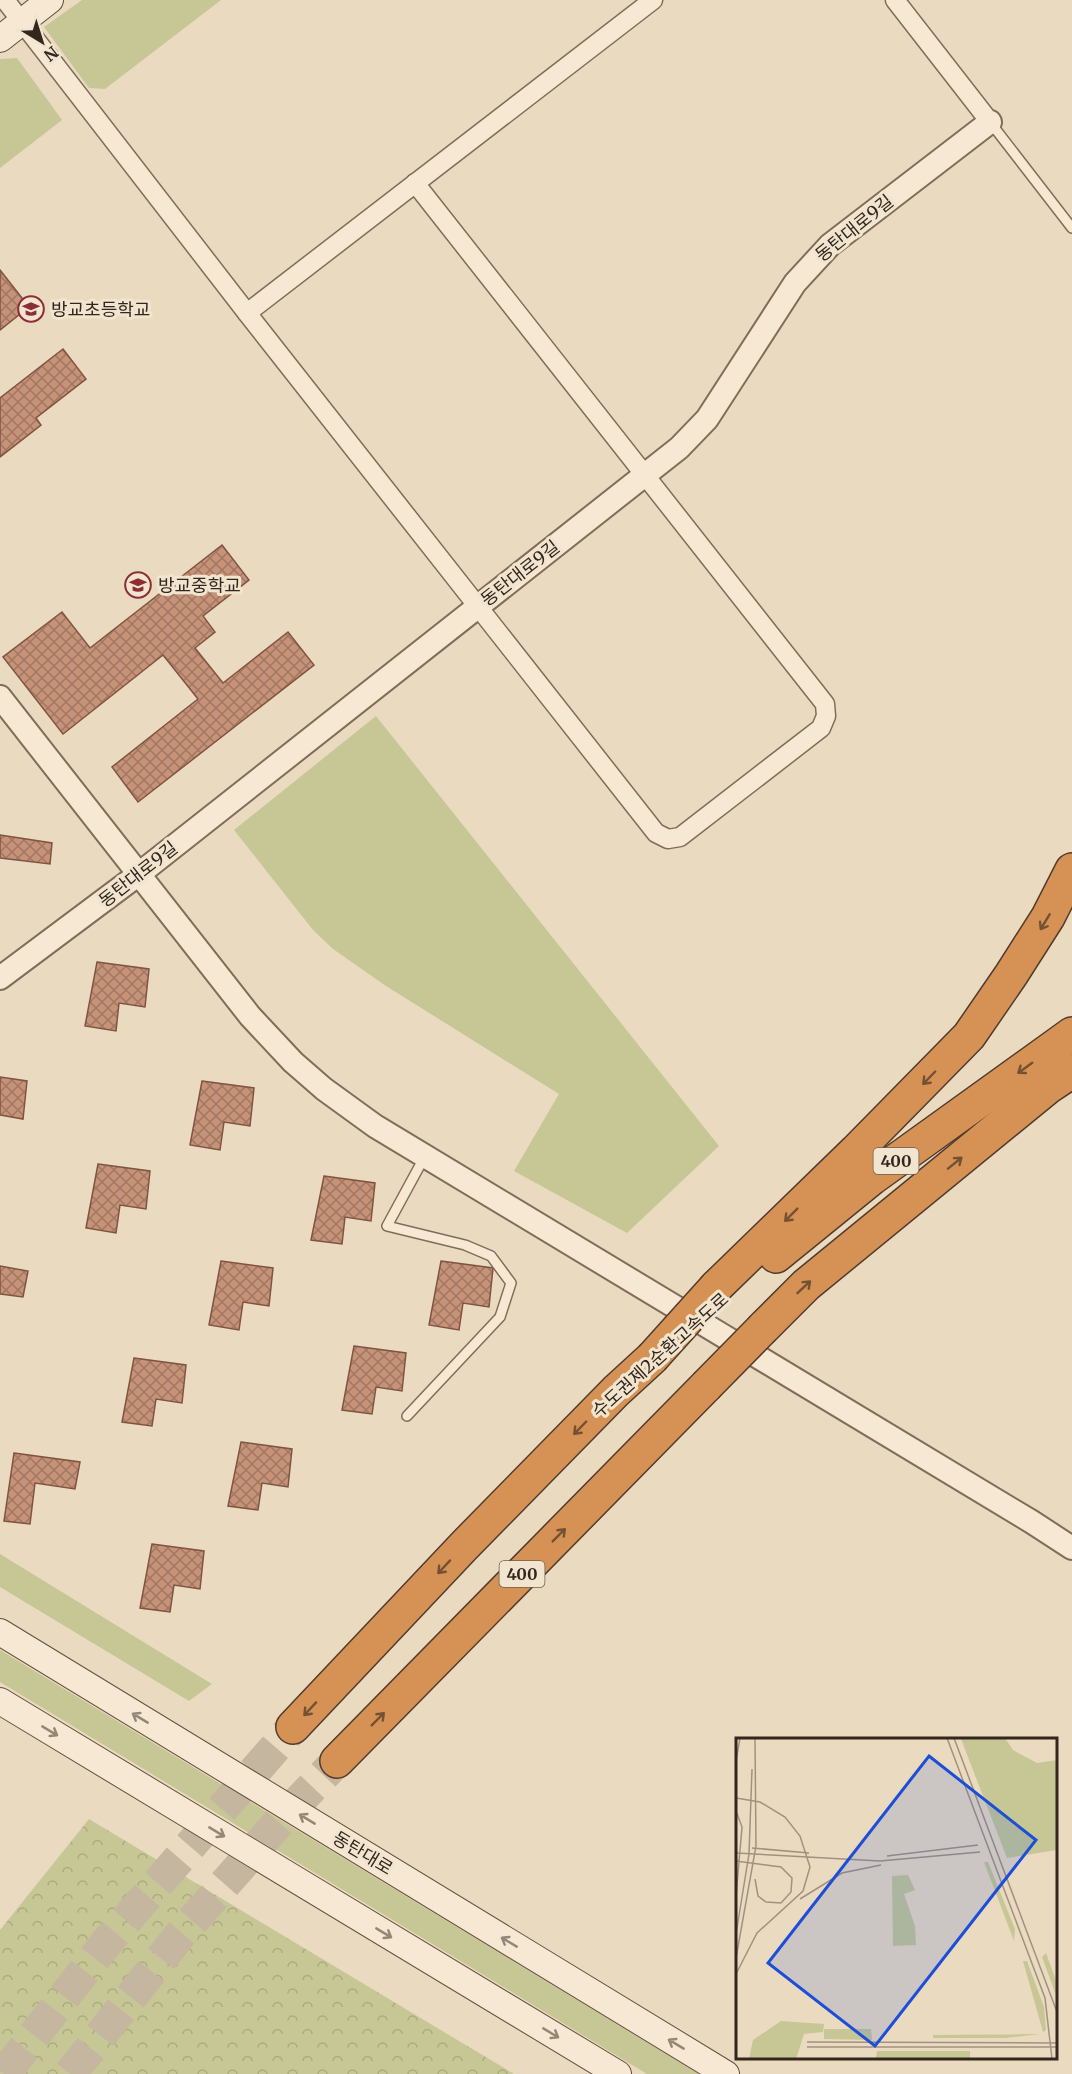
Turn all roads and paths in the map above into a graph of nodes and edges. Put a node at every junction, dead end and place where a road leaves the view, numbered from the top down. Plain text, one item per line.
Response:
1 (5, 0) edge
2 (50, 0) edge
3 (653, 0) edge
4 (895, 0) edge
5 (21, 23) junction
6 (0, 39) edge
7 (990, 122) junction
8 (415, 183) junction
9 (1072, 228) edge
10 (247, 313) junction
11 (645, 475) junction
12 (477, 606) junction
13 (0, 697) edge
14 (1072, 870) edge
15 (139, 874) junction
16 (0, 978) edge
17 (1072, 1034) edge
18 (1072, 1071) edge
19 (424, 1156) junction
20 (721, 1292) junction
21 (407, 1416) dead end
22 (1072, 1548) edge
23 (0, 1632) edge
24 (0, 1701) edge
25 (293, 1727) tunnel mouth
26 (338, 1761) tunnel mouth
27 (618, 2074) edge
28 (726, 2074) edge

1 - 5 street
2 - 5 main road
3 - 8 street
4 - 7 street
5 - 6 main road
5 - 10 street
7 - 9 lane
7 - 11 street, 동탄대로9길
8 - 10 street
8 - 11 street
10 - 12 street
11 - 12 street, 동탄대로9길
11 - 12 street
12 - 15 street, 동탄대로9길
13 - 15 street
14 -> 20 highway
15 - 16 street, 동탄대로9길
15 - 19 street
17 -> 20 highway, 수도권제2순환고속도로 / 400
26 -> 18 highway, 400, bridge
19 - 21 lane
19 - 22 street
20 -> 25 highway, 수도권제2순환고속도로, bridge
28 -> 23 main road, 동탄대로
24 -> 27 main road

